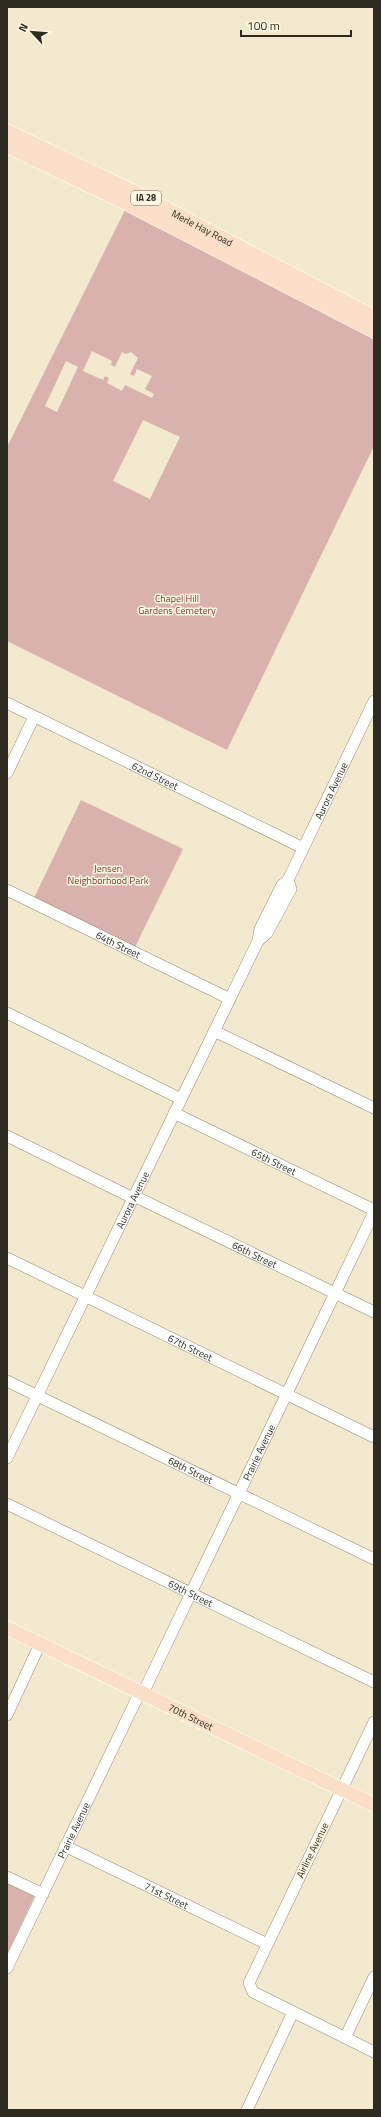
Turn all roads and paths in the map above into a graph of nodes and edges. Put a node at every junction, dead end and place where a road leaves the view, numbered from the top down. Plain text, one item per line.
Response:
1 (7, 131) edge
2 (7, 146) edge
3 (374, 317) edge
4 (374, 331) edge
5 (374, 701) edge
6 (7, 703) edge
7 (34, 717) junction
8 (7, 773) edge
9 (303, 848) junction
10 (7, 890) edge
11 (230, 999) junction
12 (7, 1013) edge
13 (214, 1031) junction
14 (181, 1099) junction
15 (374, 1108) edge
16 (174, 1113) junction
17 (7, 1136) edge
18 (134, 1197) junction
19 (374, 1211) edge
20 (7, 1258) edge
21 (334, 1293) junction
22 (85, 1297) junction
23 (374, 1312) edge
24 (7, 1381) edge
25 (286, 1394) junction
26 (37, 1396) junction
27 (374, 1437) edge
28 (7, 1458) edge
29 (238, 1493) junction
30 (7, 1504) edge
31 (374, 1560) edge
32 (190, 1593) junction
33 (7, 1628) edge
34 (40, 1644) junction
35 (374, 1682) edge
36 (141, 1693) junction
37 (7, 1715) edge
38 (374, 1722) edge
39 (342, 1789) junction
40 (374, 1805) edge
41 (66, 1846) junction
42 (7, 1877) edge
43 (43, 1894) junction
44 (267, 1944) junction
45 (7, 1968) edge
46 (374, 1977) edge
47 (293, 2012) junction
48 (345, 2038) junction
49 (374, 2052) edge
50 (247, 2110) edge

1 - 3 main road, Merle Hay Road / IA 28
2 - 4 main road, Merle Hay Road / IA 28
5 - 9 street, Aurora Avenue
6 - 7 street, 62nd Street
7 - 8 street
7 - 9 street, 62nd Street
9 - 11 street, Aurora Avenue
10 - 11 street, 64th Street
11 - 13 street, Aurora Avenue
12 - 14 street
13 - 14 street, Aurora Avenue
13 - 15 street
14 - 16 street, Aurora Avenue
16 - 18 street, Aurora Avenue
16 - 19 street, 65th Street
17 - 18 street, 66th Street
18 - 21 street, 66th Street
18 - 22 street, Aurora Avenue
19 - 21 street, Prairie Avenue
20 - 22 street, 67th Street
21 - 23 street, 66th Street
21 - 25 street, Prairie Avenue
22 - 25 street, 67th Street
22 - 26 street, Aurora Avenue
24 - 26 street, 68th Street
25 - 27 street, 67th Street
25 - 29 street, Prairie Avenue
26 - 28 street, Aurora Avenue
26 - 29 street, 68th Street
29 - 31 street, 68th Street
29 - 32 street, Prairie Avenue
30 - 32 street, 69th Street
32 - 35 street, 69th Street
32 - 36 street, Prairie Avenue
33 - 34 main road, 70th Street
34 - 36 main road, 70th Street
34 - 37 street
36 - 39 main road, 70th Street
36 - 41 street, Prairie Avenue
38 - 39 street, Airline Avenue
39 - 40 main road, 70th Street
39 - 44 street, Airline Avenue
41 - 43 street, Prairie Avenue
41 - 44 street, 71st Street
42 - 43 street
43 - 45 street, Prairie Avenue
44 - 47 street, Airline Avenue
46 - 48 street
47 - 48 street
47 - 50 street
48 - 49 street

